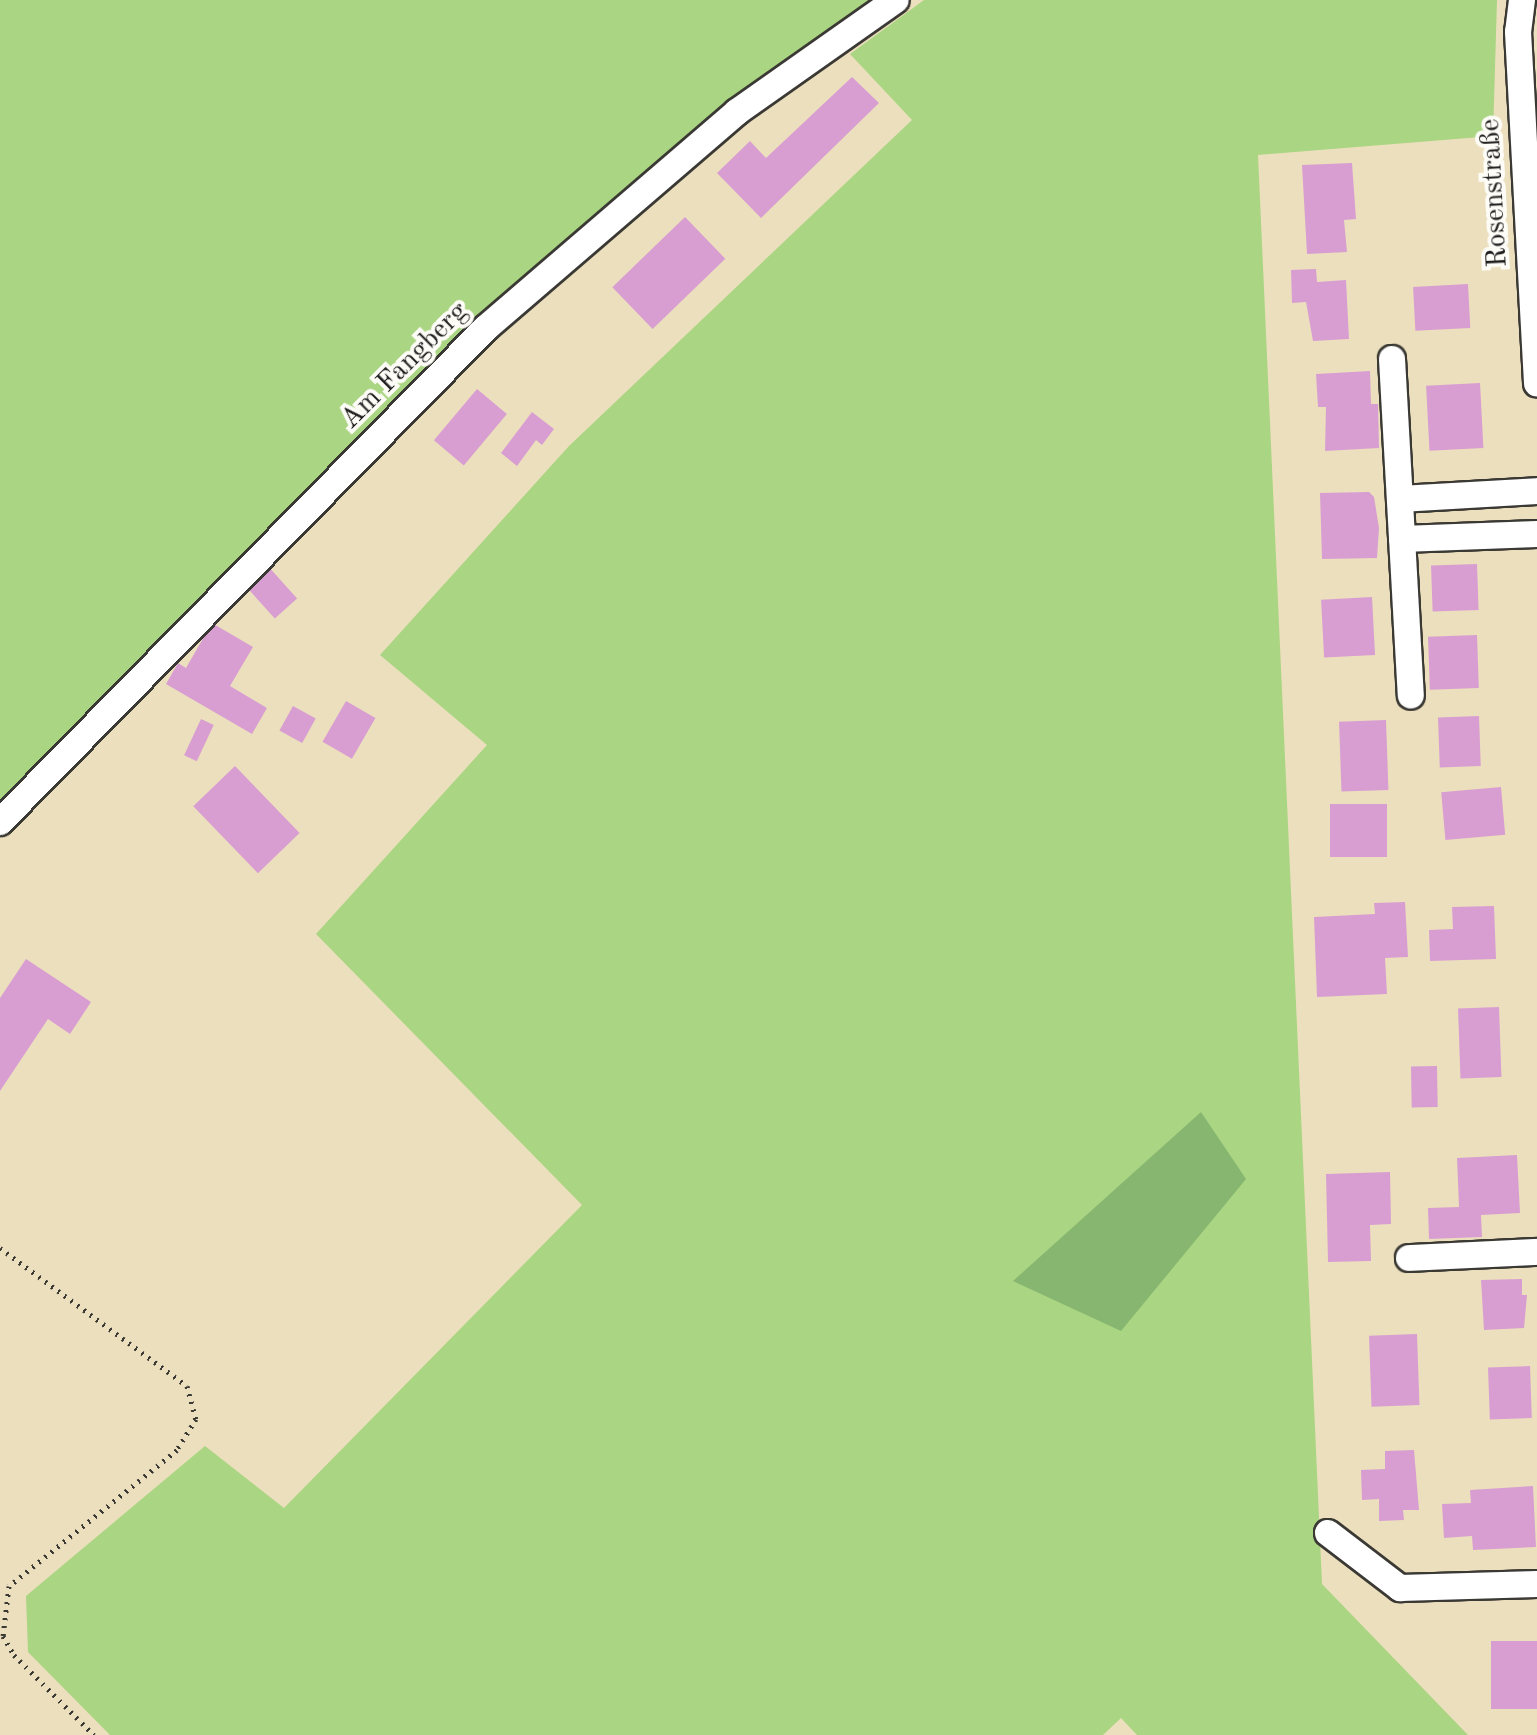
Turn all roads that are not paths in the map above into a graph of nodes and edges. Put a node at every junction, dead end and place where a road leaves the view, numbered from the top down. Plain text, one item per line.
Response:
1 (896, 0) edge
2 (1522, 0) edge
3 (1392, 359) dead end
4 (1537, 383) edge
5 (1537, 491) edge
6 (1400, 499) junction
7 (1537, 534) edge
8 (1402, 539) junction
9 (1411, 695) dead end
10 (0, 822) edge
11 (1537, 1252) edge
12 (1409, 1258) dead end
13 (1328, 1533) dead end
14 (1537, 1584) edge

1 - 10 street, Am Fangberg
2 - 4 street, Rosenstraße
3 - 6 street
5 - 6 street
6 - 8 street
7 - 8 street
8 - 9 street
11 - 12 street
13 - 14 street

